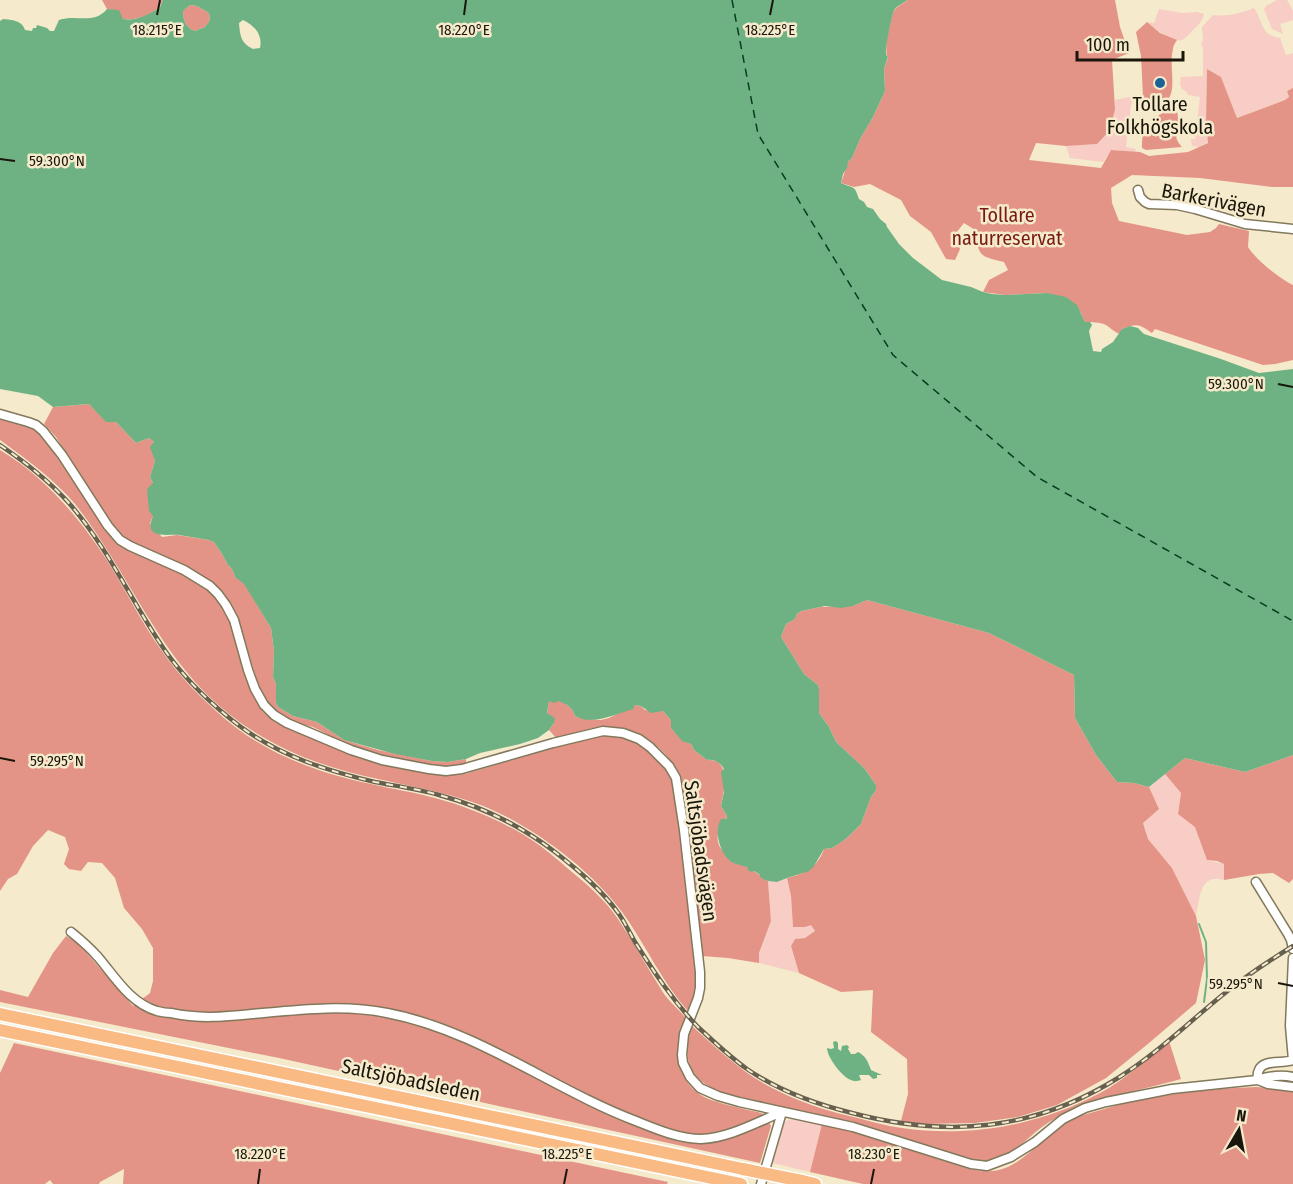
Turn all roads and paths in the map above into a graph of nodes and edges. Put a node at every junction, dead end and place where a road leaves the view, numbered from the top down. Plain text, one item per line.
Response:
1 (1138, 190) dead end
2 (1293, 232) edge
3 (0, 414) edge
4 (1256, 882) dead end
5 (71, 932) dead end
6 (1293, 949) edge
7 (1293, 958) edge
8 (0, 1014) edge
9 (0, 1029) edge
10 (1293, 1077) edge
11 (1257, 1080) junction
12 (1293, 1087) edge
13 (782, 1112) junction
14 (740, 1184) edge
15 (761, 1184) edge
16 (815, 1184) edge

1 - 2 street, Barkerivägen
3 - 13 street, Saltsjöbadsvägen
4 - 6 street
5 - 13 street
7 - 11 street
8 - 16 highway, Saltsjöbadsleden, bridge
9 - 14 highway, Saltsjöbadsleden
10 - 11 street, Saltsjöbadsvägen
11 - 12 street, Saltsjöbadsvägen
11 - 13 street, Saltsjöbadsvägen
13 - 15 street

